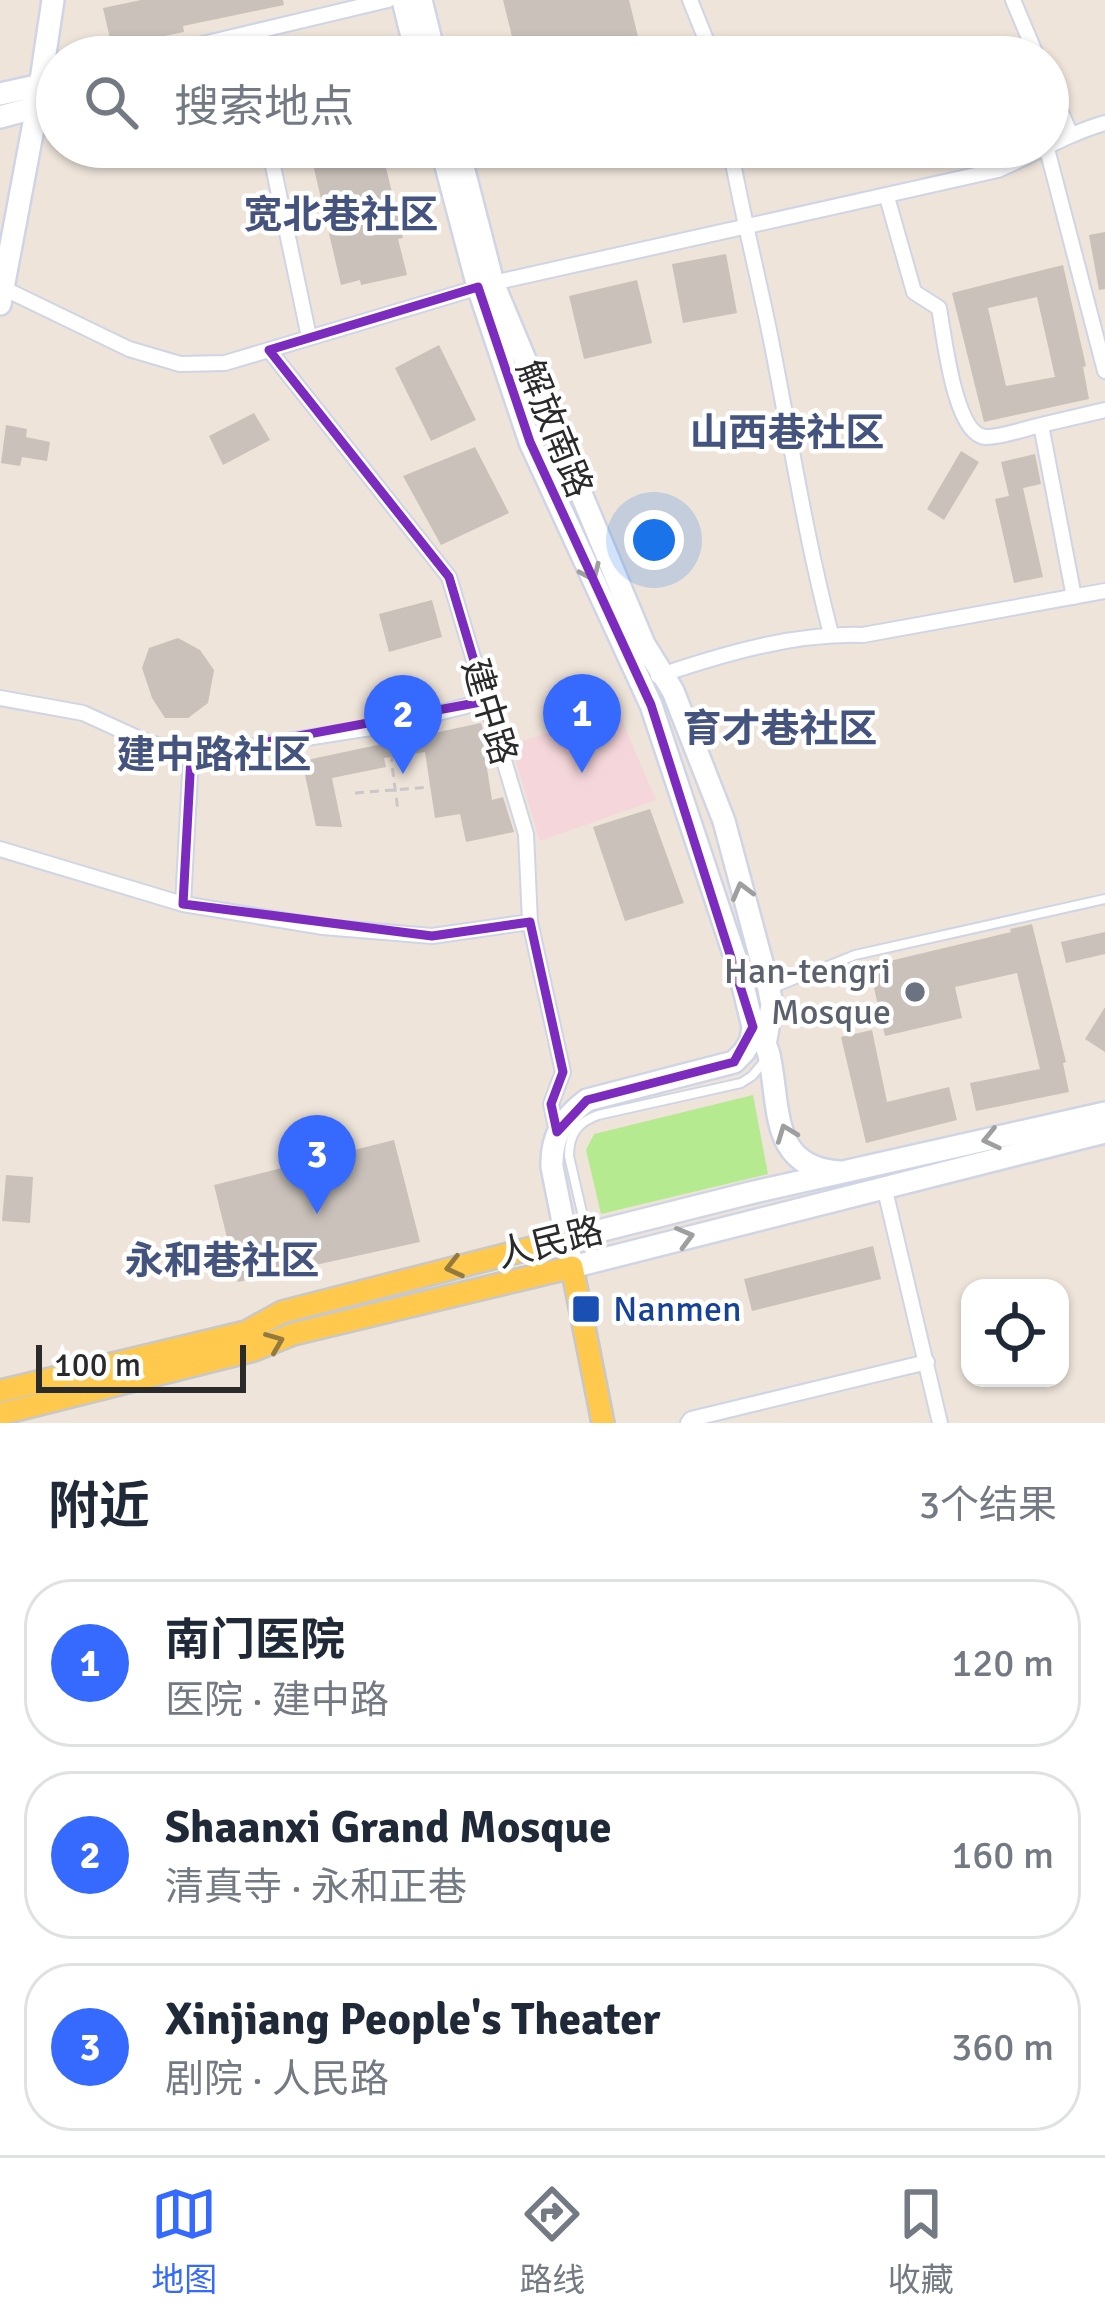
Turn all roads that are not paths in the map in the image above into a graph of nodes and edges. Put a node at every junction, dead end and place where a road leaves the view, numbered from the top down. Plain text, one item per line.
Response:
1 (53, 0) edge
2 (388, 0) edge
3 (403, 0) edge
4 (421, 0) edge
5 (691, 0) edge
6 (1013, 0) edge
7 (51, 36) edge
8 (234, 36) edge
9 (412, 36) edge
10 (430, 36) edge
11 (705, 36) edge
12 (1028, 36) edge
13 (36, 93) edge
14 (0, 94) edge
15 (36, 99) edge
16 (0, 118) edge
17 (1105, 123) edge
18 (1070, 133) edge
19 (36, 145) edge
20 (274, 168) edge
21 (448, 168) edge
22 (462, 168) edge
23 (734, 168) edge
24 (1003, 168) edge
25 (1052, 168) edge
26 (887, 197) junction
27 (744, 226) junction
28 (486, 285) junction
29 (1, 296) edge
30 (310, 338) junction
31 (269, 350) junction
32 (1105, 371) edge
33 (1105, 410) edge
34 (1041, 425) junction
35 (1105, 591) edge
36 (1074, 597) junction
37 (831, 634) junction
38 (663, 674) junction
39 (640, 682) junction
40 (0, 698) edge
41 (486, 701) junction
42 (191, 756) junction
43 (0, 850) edge
44 (1105, 899) edge
45 (183, 904) junction
46 (530, 922) junction
47 (769, 989) junction
48 (750, 1013) junction
49 (765, 1046) junction
50 (722, 1067) junction
51 (1105, 1113) edge
52 (557, 1132) junction
53 (1105, 1132) edge
54 (858, 1170) junction
55 (884, 1186) junction
56 (577, 1236) junction
57 (582, 1264) junction
58 (927, 1361) junction
59 (0, 1390) edge
60 (0, 1414) edge
61 (603, 1423) edge
62 (688, 1423) edge
63 (940, 1423) edge

1 - 7 main road
2 - 8 street
3 - 9 main road
4 - 10 main road
5 - 11 street
6 - 12 street
13 - 14 main road
15 - 16 main road
17 - 18 street
19 - 29 main road
20 - 30 street
21 - 28 main road, 解放南路
22 - 28 main road, 解放南路
23 - 27 street
24 - 26 street
25 - 32 street
26 - 27 street
26 - 34 street
27 - 28 street
27 - 37 street
28 - 30 street
28 - 38 main road, 解放南路
28 -> 39 main road, 解放南路
29 - 31 street
30 - 31 street
31 - 41 street, 建中路
33 - 34 street
34 - 36 street
35 - 36 street
36 - 37 street
37 - 38 street
38 - 39 street
47 -> 38 main road, 解放南路
39 - 48 main road, 解放南路
40 - 42 street
41 - 42 street
41 - 46 street, 建中路
42 - 45 street
43 - 45 street
44 - 47 lane
45 - 46 street
46 - 52 street, 建中路
47 - 49 main road, 解放南路
48 - 49 main road, 解放南路
48 - 50 main road
49 - 50 main road
54 -> 49 main road, 解放南路
49 - 56 lane
50 - 52 main road
51 -> 54 main road, 人民路
52 - 56 main road
53 - 55 main road, 人民路
54 - 56 main road, 人民路
57 -> 55 main road, 人民路
55 - 58 street
56 - 57 main road
56 -> 59 main road, 人民路
60 -> 57 main road, 人民路
57 - 61 main road
58 - 62 street
58 - 63 street

